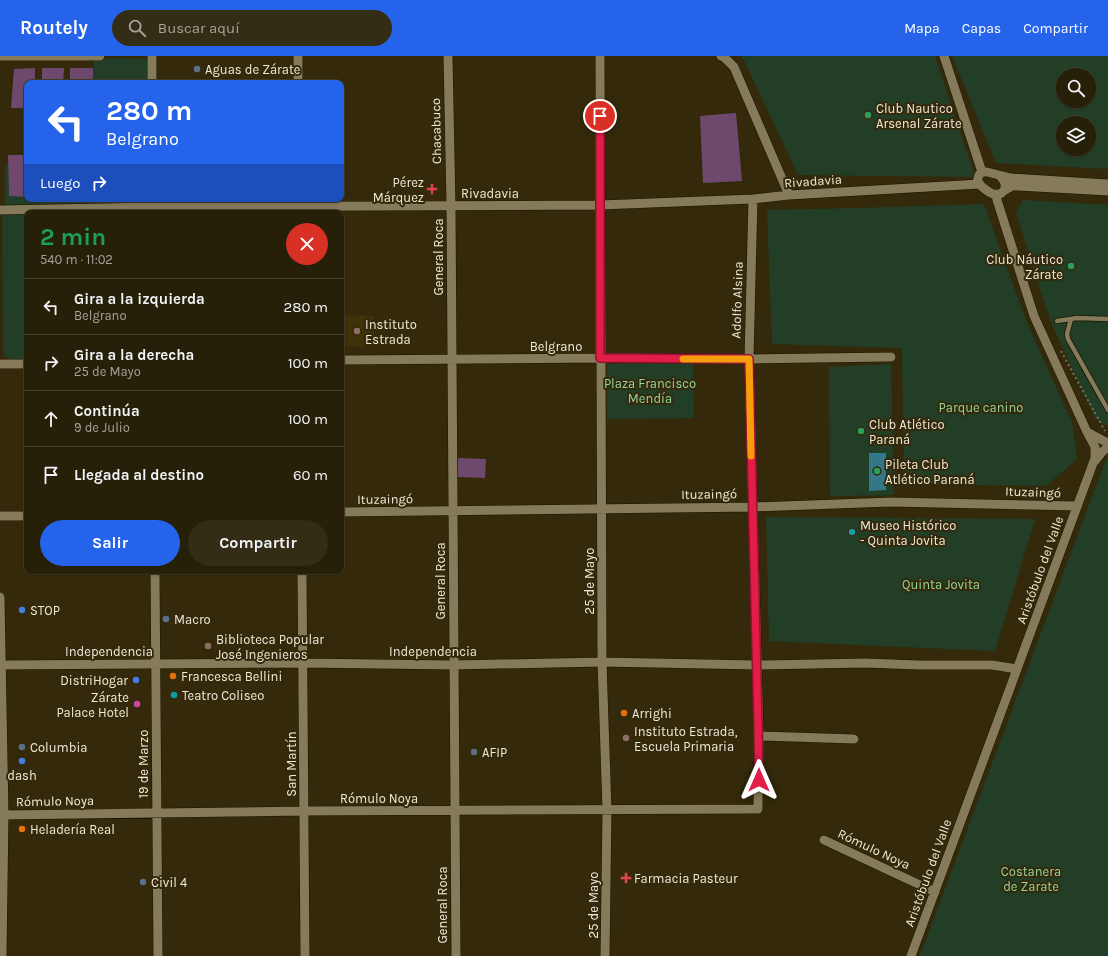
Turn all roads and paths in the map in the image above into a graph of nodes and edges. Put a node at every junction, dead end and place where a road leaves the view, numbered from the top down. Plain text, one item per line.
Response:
1 (0, 56) edge
2 (100, 56) edge
3 (152, 56) edge
4 (298, 56) edge
5 (448, 56) edge
6 (600, 56) edge
7 (721, 56) edge
8 (944, 56) edge
9 (152, 80) edge
10 (298, 80) edge
11 (982, 172) junction
12 (1000, 176) junction
13 (980, 184) junction
14 (1108, 184) edge
15 (1108, 191) edge
16 (1000, 192) junction
17 (789, 195) junction
18 (753, 199) junction
19 (600, 205) junction
20 (152, 206) edge
21 (300, 206) edge
22 (451, 206) junction
23 (0, 210) edge
24 (1071, 319) junction
25 (1108, 319) edge
26 (1056, 321) dead end
27 (1059, 347) dead end
28 (892, 357) dead end
29 (600, 358) junction
30 (749, 359) junction
31 (344, 360) edge
32 (452, 360) junction
33 (0, 364) edge
34 (24, 364) edge
35 (1108, 410) edge
36 (1087, 432) junction
37 (1108, 438) edge
38 (1108, 442) edge
39 (1108, 447) edge
40 (1094, 462) junction
41 (1077, 506) junction
42 (753, 507) junction
43 (602, 508) junction
44 (452, 510) junction
45 (344, 512) edge
46 (0, 516) edge
47 (24, 516) edge
48 (155, 574) edge
49 (302, 574) edge
50 (0, 597) edge
51 (602, 662) junction
52 (303, 663) junction
53 (156, 664) junction
54 (1, 665) edge
55 (453, 665) junction
56 (757, 665) junction
57 (1017, 669) junction
58 (759, 736) junction
59 (854, 739) dead end
60 (758, 809) joint
61 (455, 810) junction
62 (607, 810) junction
63 (304, 811) junction
64 (157, 812) junction
65 (2, 815) edge
66 (824, 840) dead end
67 (935, 892) junction
68 (2, 956) edge
69 (158, 956) edge
70 (304, 956) edge
71 (456, 956) edge
72 (605, 956) edge
73 (911, 956) edge

1 - 2 street
3 - 9 street
4 - 10 street
5 - 22 street, Chacabuco
6 - 19 street, 25 de Mayo
7 - 17 street
8 - 11 street
11 - 12 street
11 - 13 street
12 - 14 street
12 - 16 street
13 - 16 street
13 - 17 street, Rivadavia
15 - 16 street
16 - 36 street, Aristóbulo del Valle
17 - 18 street, Rivadavia
18 - 19 street, Rivadavia
18 - 30 street, Adolfo Alsina
19 - 22 street, Rivadavia
19 - 29 street, 25 de Mayo
20 - 21 street, Rivadavia
20 - 23 street, Rivadavia
21 - 22 street, Rivadavia
22 - 32 street, General Roca
24 - 25 lane
24 - 26 lane
24 - 35 lane
27 - 37 path
28 - 30 street, Belgrano
29 - 30 street, Belgrano
29 - 32 street, Belgrano
29 - 43 street, 25 de Mayo
30 - 42 street, Adolfo Alsina
31 - 32 street, Belgrano
32 - 44 street, General Roca
33 - 34 street
36 - 38 street
36 - 40 street, Aristóbulo del Valle
39 - 40 street
40 - 41 street, Aristóbulo del Valle
41 - 42 street, Ituzaingó
41 - 57 street, Aristóbulo del Valle
42 - 43 street, Ituzaingó
42 - 56 street, Adolfo Alsina
43 - 44 street, Ituzaingó
43 - 51 street, 25 de Mayo
44 - 45 street, Ituzaingó
44 - 55 street, General Roca
46 - 47 street
48 - 53 street, 19 de Marzo
49 - 52 street, San Martín
50 - 54 street
51 - 55 street, Independencia
51 - 56 street, Independencia
51 - 62 street, 25 de Mayo
52 - 53 street, Independencia
52 - 55 street, Independencia
52 - 63 street, San Martín
53 - 54 street, Independencia
53 - 64 street, 19 de Marzo
54 - 65 street
55 - 61 street, General Roca
56 - 57 street, Independencia
56 - 58 street, Adolfo Alsina
57 - 67 street, Aristóbulo del Valle
58 - 59 street
58 - 60 street, Adolfo Alsina
60 - 62 street, Rómulo Noya
61 - 62 street, Rómulo Noya
61 - 63 street, Rómulo Noya
61 - 71 street, General Roca
62 - 72 street, 25 de Mayo
63 - 64 street, Rómulo Noya
63 - 70 street, San Martín
64 - 65 street, Rómulo Noya
64 - 69 street, 19 de Marzo
65 - 68 street
66 - 67 street, Rómulo Noya
67 - 73 street, Aristóbulo del Valle

